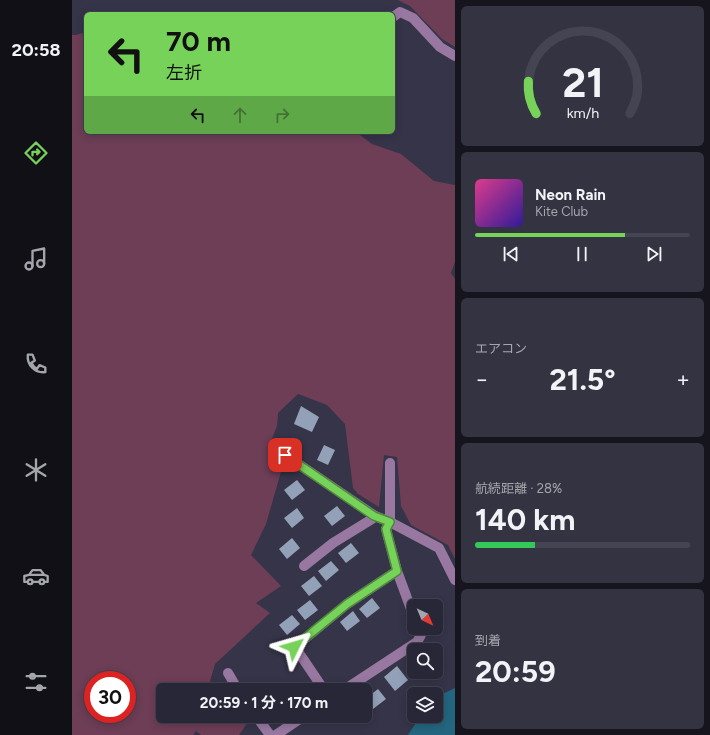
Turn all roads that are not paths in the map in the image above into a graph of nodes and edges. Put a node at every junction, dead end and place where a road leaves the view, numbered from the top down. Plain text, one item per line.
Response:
1 (395, 16) edge
2 (455, 56) edge
3 (285, 455) dead end
4 (390, 463) dead end
5 (374, 516) junction
6 (390, 522) junction
7 (304, 566) dead end
8 (397, 571) junction
9 (455, 580) edge
10 (407, 599) edge
11 (421, 635) edge
12 (228, 673) dead end
13 (234, 683) edge
14 (319, 683) edge
15 (355, 683) edge
16 (261, 723) edge
17 (294, 723) edge
18 (270, 735) edge
19 (276, 735) edge

1 - 2 street
3 - 5 street
4 - 6 street
5 - 6 street
5 - 7 street
6 - 8 street
6 - 9 street
8 - 10 street
8 - 14 street
11 - 15 street
12 - 13 street
16 - 18 street
17 - 19 street

